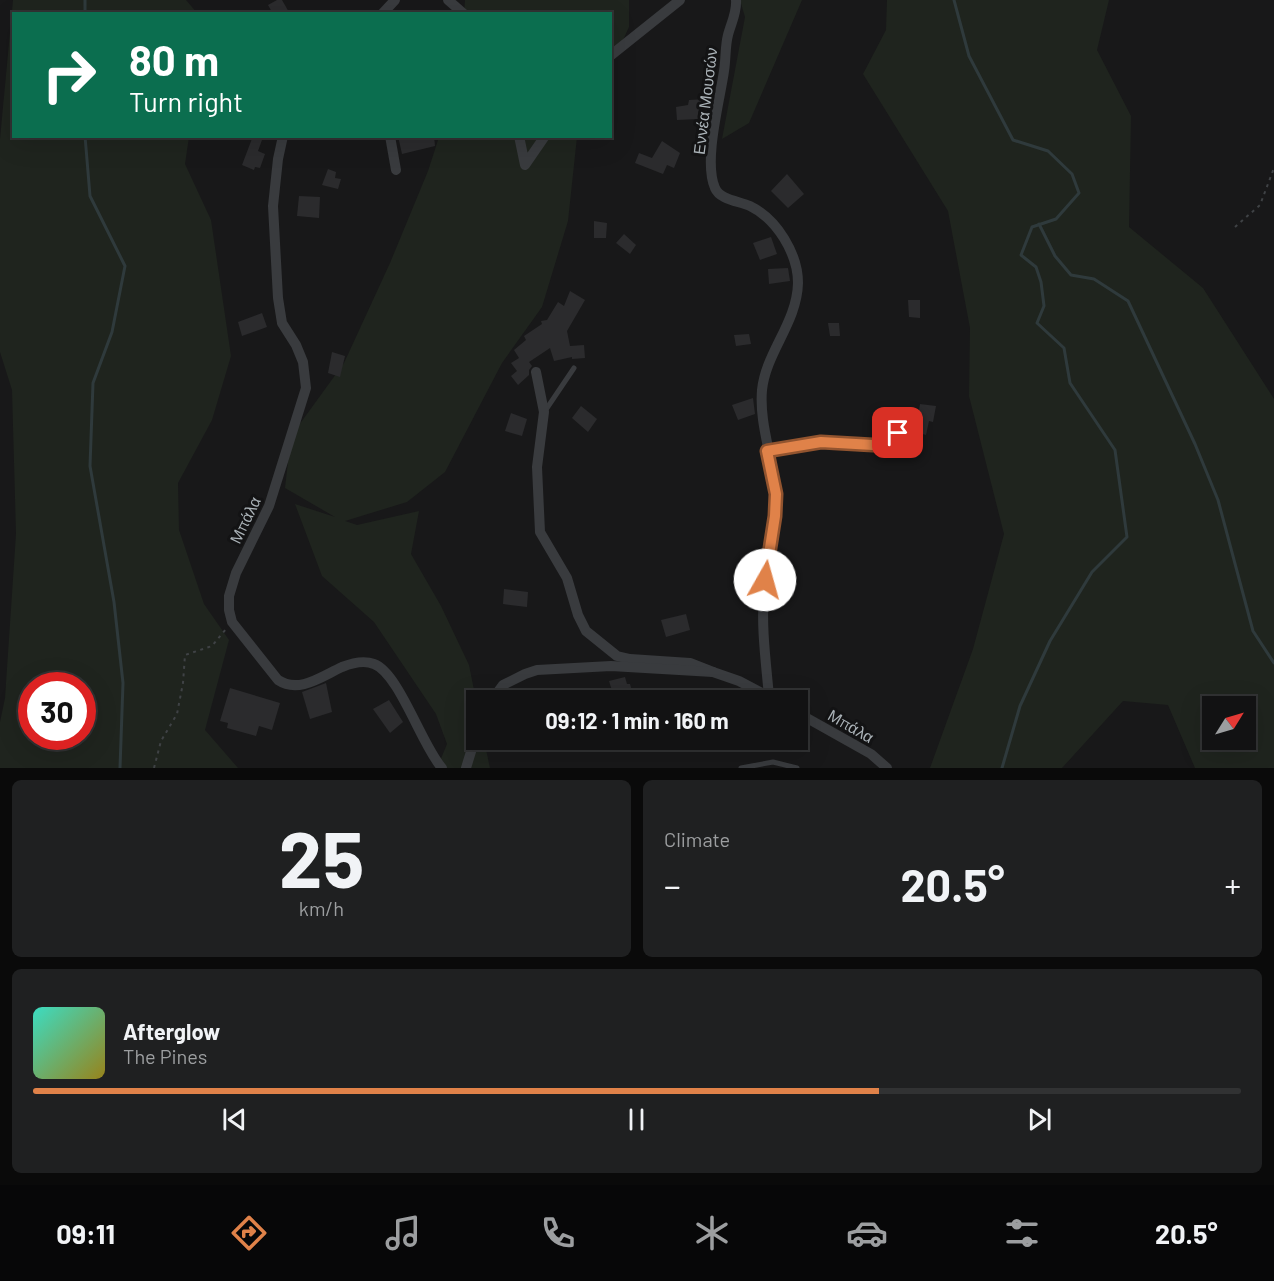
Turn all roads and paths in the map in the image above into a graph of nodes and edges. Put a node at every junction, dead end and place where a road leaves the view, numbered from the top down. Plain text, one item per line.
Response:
1 (395, 0) edge
2 (448, 0) edge
3 (680, 0) edge
4 (736, 0) edge
5 (384, 12) edge
6 (463, 12) edge
7 (612, 54) edge
8 (283, 138) edge
9 (390, 138) edge
10 (519, 138) edge
11 (544, 138) edge
12 (1274, 168) edge
13 (396, 170) dead end
14 (1234, 227) dead end
15 (574, 368) dead end
16 (536, 372) dead end
17 (544, 412) junction
18 (898, 433) dead end
19 (767, 451) junction
20 (232, 622) junction
21 (713, 672) junction
22 (500, 690) edge
23 (756, 690) edge
24 (771, 690) edge
25 (808, 718) edge
26 (472, 750) edge
27 (154, 768) edge
28 (442, 768) edge
29 (466, 768) edge
30 (741, 768) edge
31 (797, 768) edge
32 (886, 768) edge

1 - 5 street
2 - 6 street
3 - 7 street
4 - 19 street, Εννέα Μουσών
8 - 20 street, Μπάλα
9 - 13 street
10 - 11 street
12 - 14 path
15 - 17 lane
16 - 17 street
17 - 21 street
18 - 19 lane
19 - 24 street, Εννέα Μουσών
20 - 27 path
20 - 28 street
21 - 22 street
21 - 23 street
25 - 32 street, Μπάλα
26 - 29 street
30 - 31 lane

